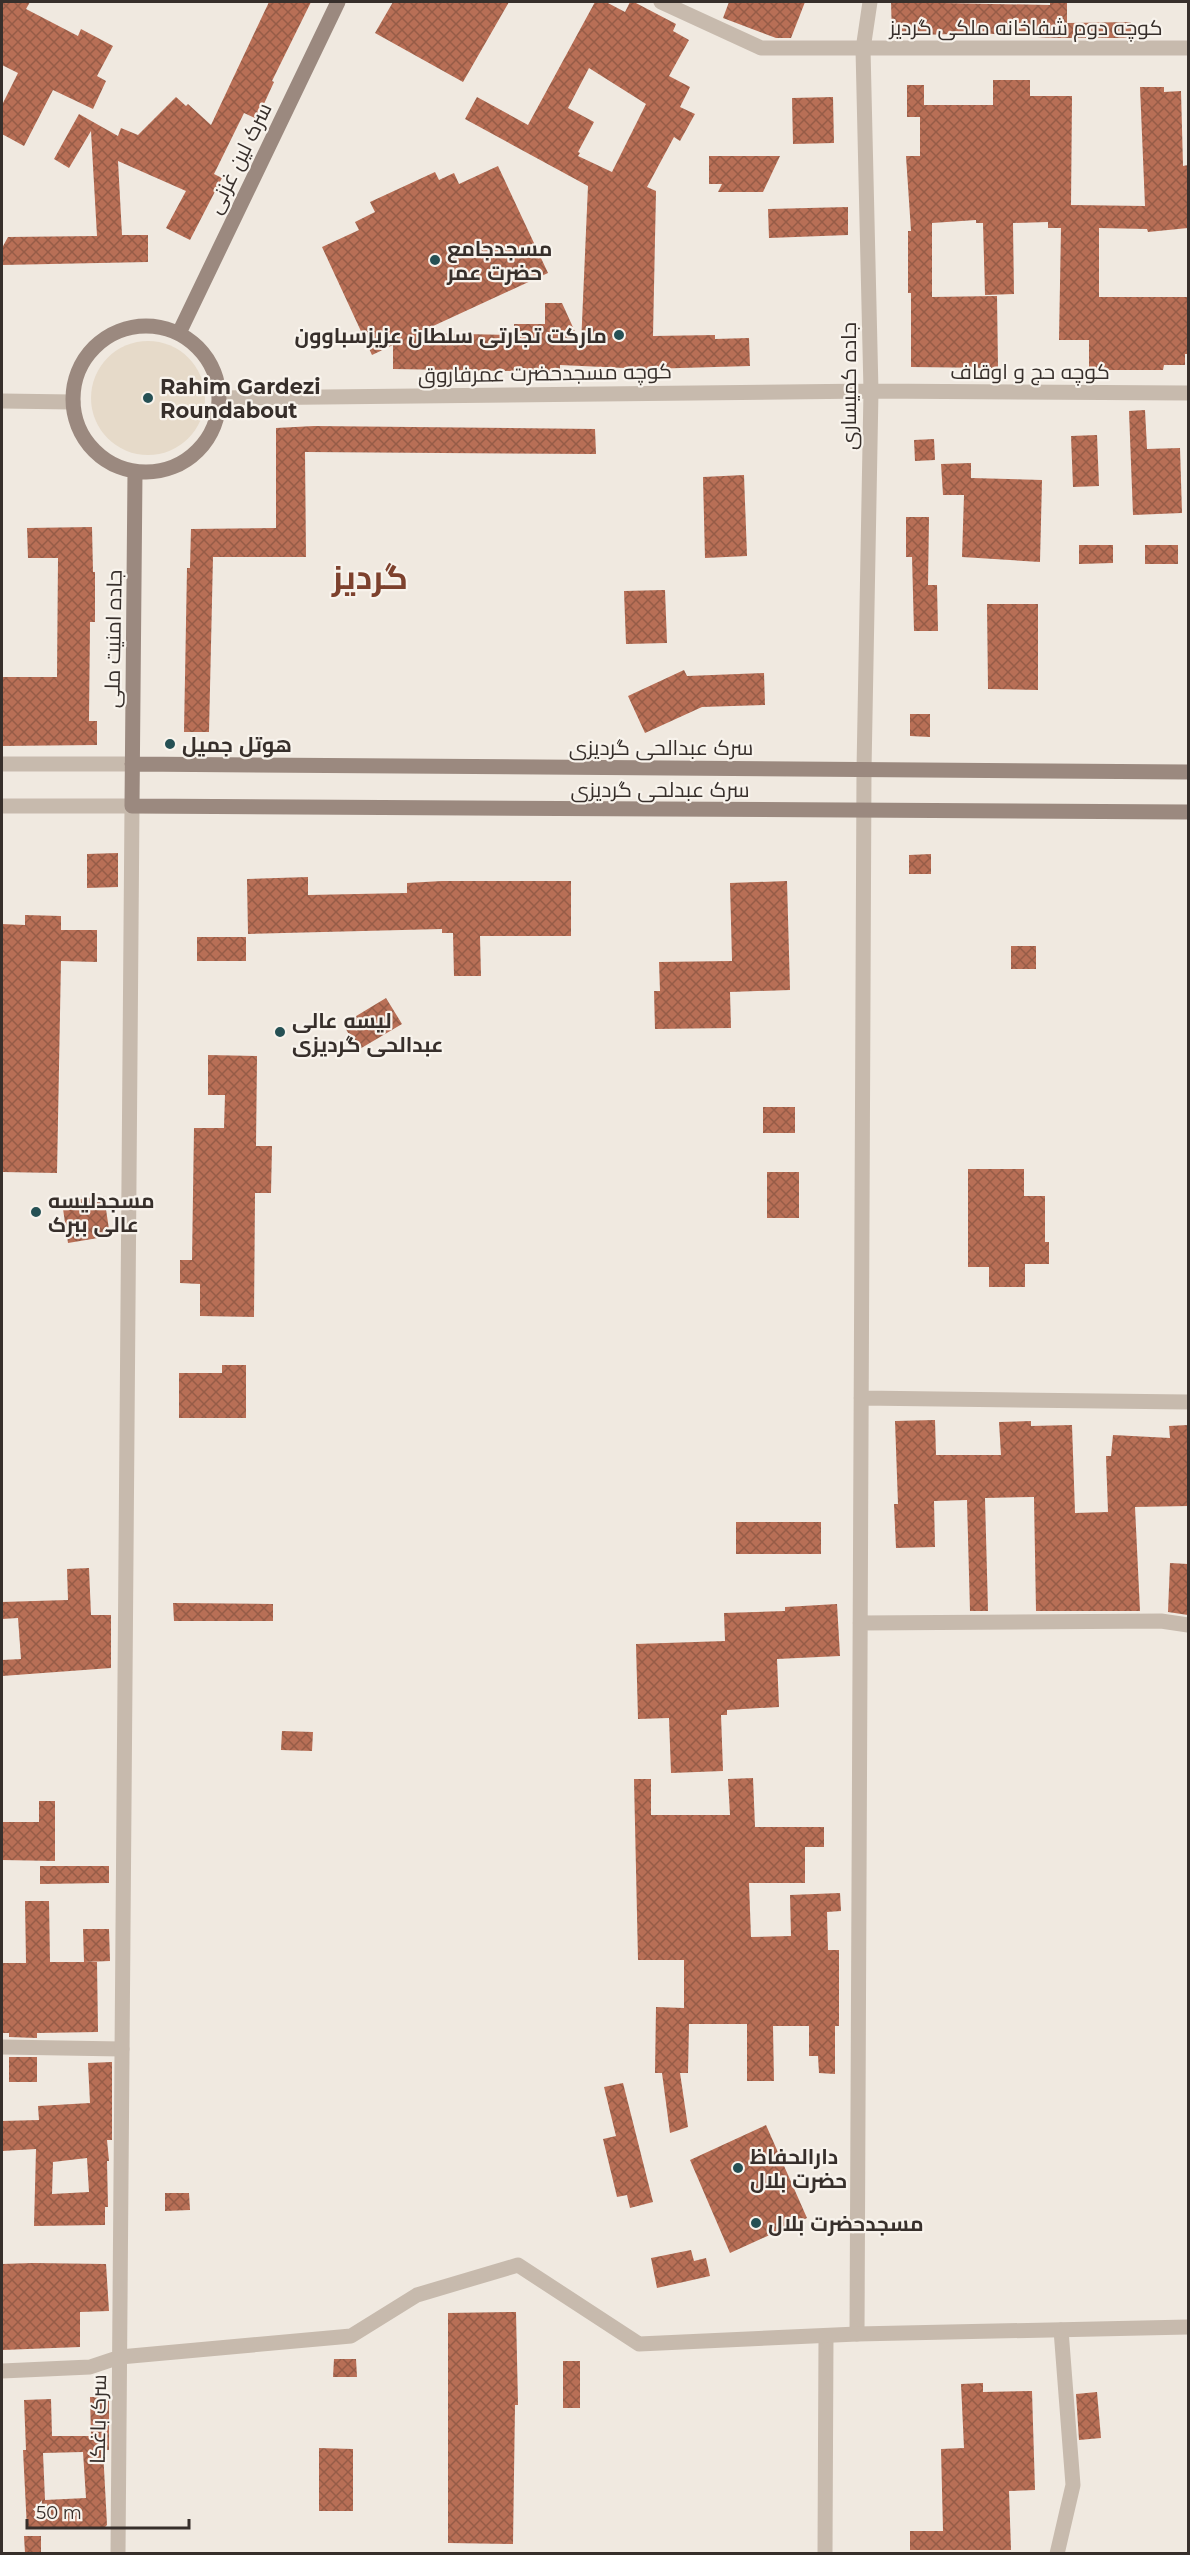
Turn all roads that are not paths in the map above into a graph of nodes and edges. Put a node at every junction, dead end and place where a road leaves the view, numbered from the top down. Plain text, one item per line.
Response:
1 (338, 2) edge
2 (661, 2) edge
3 (870, 2) edge
4 (1188, 48) edge
5 (863, 49) junction
6 (179, 333) junction
7 (870, 391) junction
8 (1188, 393) edge
9 (220, 398) junction
10 (2, 401) edge
11 (73, 402) junction
12 (135, 472) junction
13 (2, 764) edge
14 (132, 764) junction
15 (864, 770) junction
16 (1188, 772) edge
17 (2, 806) edge
18 (132, 806) junction
19 (865, 812) junction
20 (1188, 812) edge
21 (861, 1398) junction
22 (1188, 1402) edge
23 (860, 1623) junction
24 (1188, 1625) edge
25 (2, 2047) edge
26 (122, 2049) junction
27 (1188, 2327) edge
28 (1061, 2330) junction
29 (857, 2334) junction
30 (826, 2336) junction
31 (120, 2357) junction
32 (2, 2371) edge
33 (118, 2553) edge
34 (825, 2553) edge
35 (1057, 2553) edge

1 - 6 main road, سرک لین غزنی
2 - 5 street, کوچه دوم شفاخانه ملکی گردیز
3 - 5 street, جاده کمیساری
4 - 5 street, کوچه دوم شفاخانه ملکی گردیز
5 - 7 street, جاده کمیساری
6 - 9 main road
6 - 11 main road
7 - 8 street, کوچه حج و اوقاف
7 - 9 street, کوچه مسجدحضرت عمرفاروق
7 - 15 street, جاده کمیساری
9 - 12 main road
10 - 11 street
11 - 12 main road
12 - 14 main road, جاده امنیت ملی
13 - 14 street
14 - 15 main road, سرک عبدالحی گردیزی
14 - 18 main road, جاده امنیت ملی
15 - 16 main road, سرک عبدالحی گردیزی
15 - 19 street, جاده کمیساری
17 - 18 street
18 - 19 main road, سرک عبدلحی گردیزی
18 - 26 street, سرک باغکا
19 - 20 main road, سرک عبدلحی گردیزی
19 - 21 street, جاده کمیساری
21 - 22 street
21 - 23 street, جاده کمیساری
23 - 24 street
23 - 29 street, جاده کمیساری
25 - 26 street
26 - 31 street, سرک باغکا
27 - 28 street
28 - 29 street
28 - 35 street
29 - 30 street
30 - 31 street
30 - 34 street
31 - 32 street
31 - 33 street, سرک باغکا

